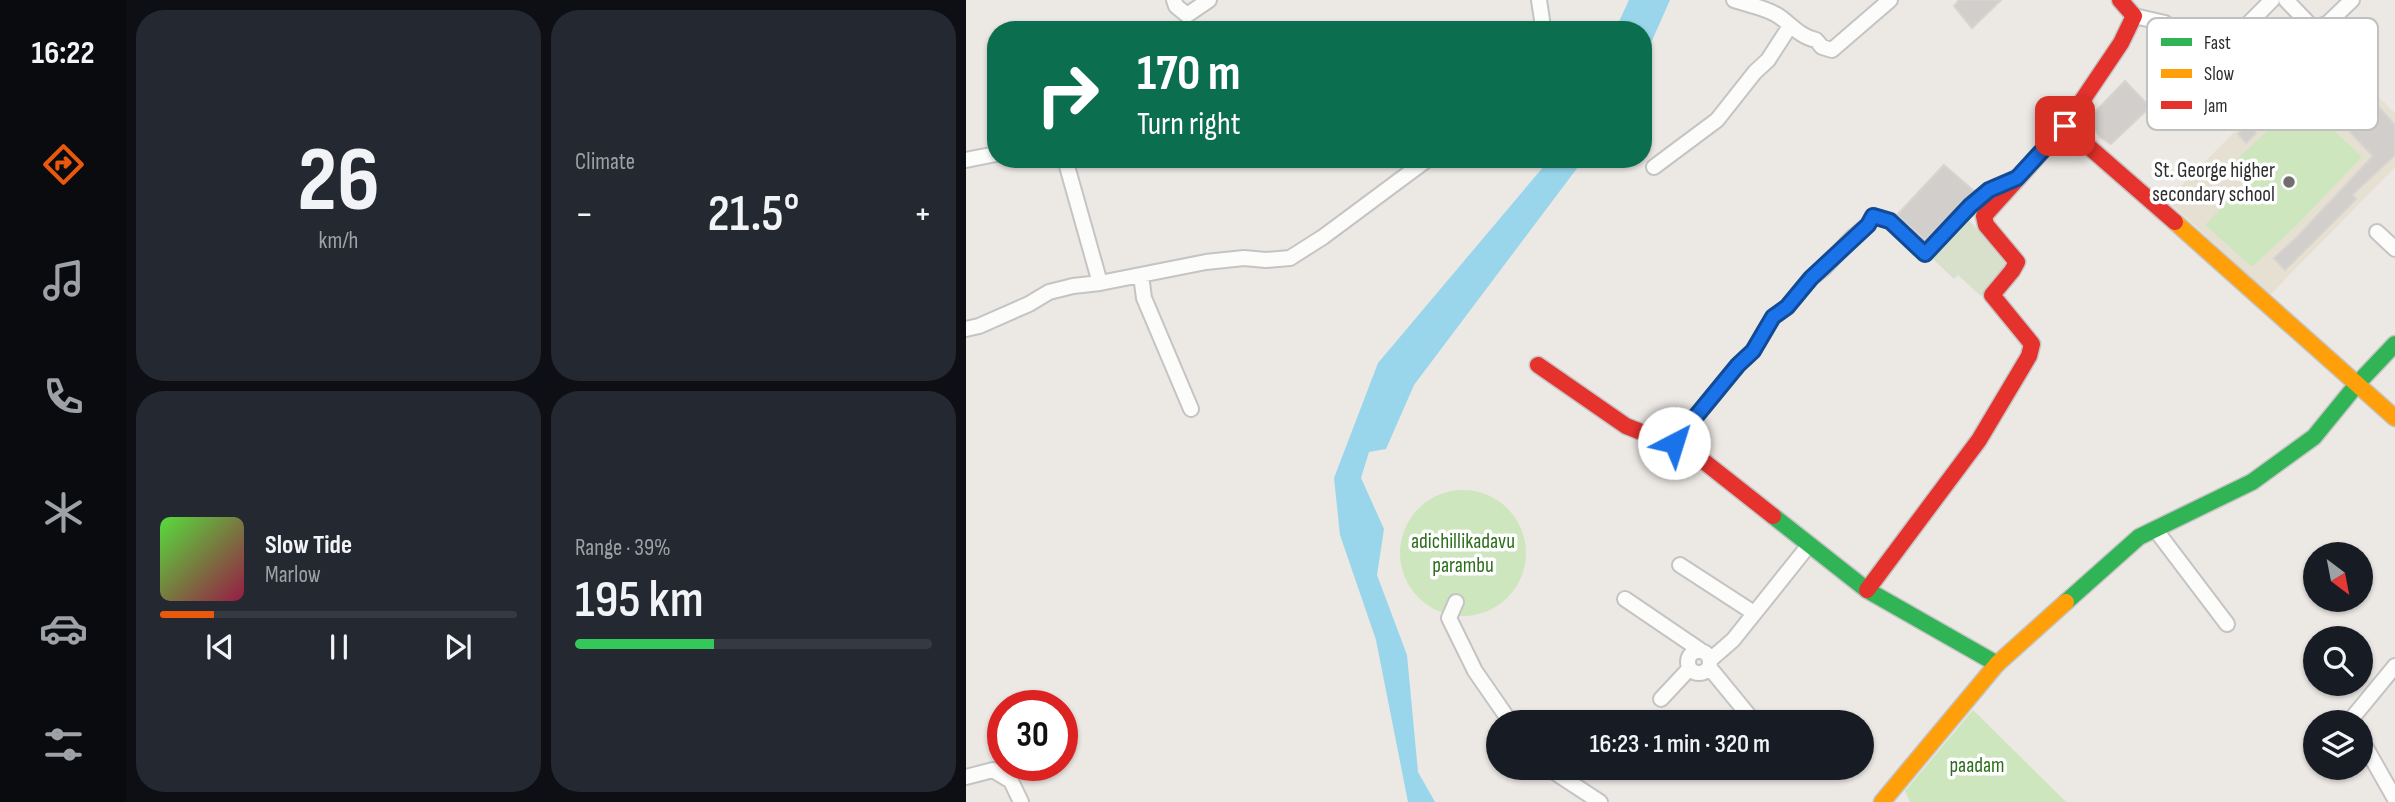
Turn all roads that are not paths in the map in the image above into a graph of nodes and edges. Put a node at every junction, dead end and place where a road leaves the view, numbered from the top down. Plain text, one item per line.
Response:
1 (1174, 0) edge
2 (1209, 0) edge
3 (1539, 0) edge
4 (1734, 0) edge
5 (1890, 0) edge
6 (2120, 0) edge
7 (2272, 0) edge
8 (2286, 0) edge
9 (2353, 0) edge
10 (2134, 16) junction
11 (2254, 18) edge
12 (2303, 18) edge
13 (2333, 18) edge
14 (2147, 19) edge
15 (1542, 21) edge
16 (1790, 26) junction
17 (2065, 126) junction
18 (987, 156) edge
19 (966, 160) edge
20 (1654, 167) dead end
21 (1068, 168) edge
22 (1416, 168) edge
23 (2017, 178) junction
24 (2377, 232) dead end
25 (2395, 249) edge
26 (1141, 275) junction
27 (1100, 284) junction
28 (966, 329) edge
29 (2395, 344) edge
30 (1538, 365) dead end
31 (2358, 383) junction
32 (1191, 409) dead end
33 (2395, 418) edge
34 (1674, 443) junction
35 (2155, 529) junction
36 (1809, 545) junction
37 (1680, 565) dead end
38 (1867, 590) junction
39 (1625, 599) dead end
40 (1456, 602) dead end
41 (1754, 613) junction
42 (2227, 624) dead end
43 (1706, 659) junction
44 (1997, 664) junction
45 (2395, 666) edge
46 (1661, 699) dead end
47 (1502, 710) edge
48 (1745, 710) edge
49 (2359, 710) edge
50 (2373, 760) edge
51 (966, 776) edge
52 (1566, 780) edge
53 (2395, 799) edge
54 (1021, 802) edge
55 (1600, 802) edge
56 (1882, 802) edge

1 - 2 street
3 - 15 street
4 - 16 street
5 - 16 street
6 - 10 street
7 - 11 street
8 - 12 street
9 - 13 street
10 - 14 street
10 - 17 street
16 - 20 street
17 - 23 street
17 - 31 street
18 - 19 street
21 - 27 street
22 - 26 street
23 - 34 street
23 - 38 street
24 - 25 street
26 - 27 street
26 - 32 street
27 - 28 street
29 - 31 street
30 - 34 street
31 - 33 street
31 - 35 street
34 - 36 street
35 - 42 street
35 - 44 street
36 - 38 street
36 - 41 street
37 - 41 street
38 - 44 street
39 - 43 street
40 - 47 street
41 - 43 street
43 - 46 street
43 - 48 street
44 - 56 street
45 - 49 street
50 - 53 street
51 - 54 street
52 - 55 street

